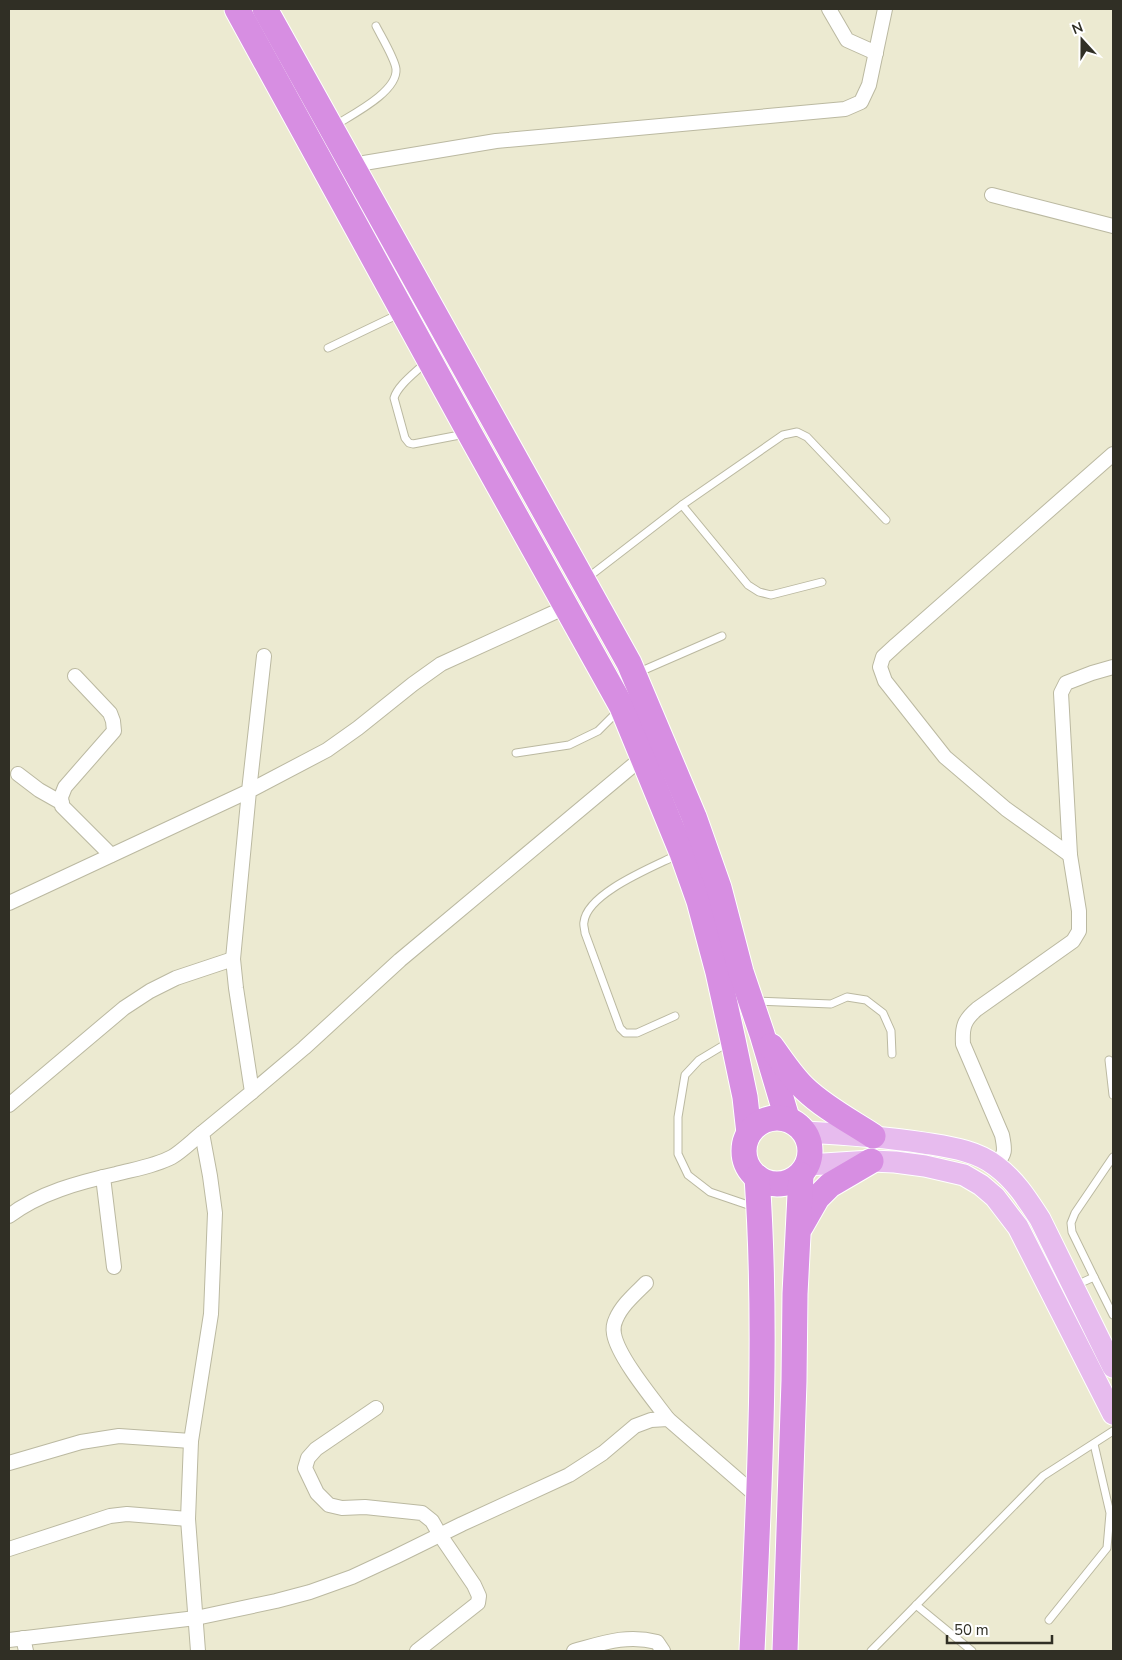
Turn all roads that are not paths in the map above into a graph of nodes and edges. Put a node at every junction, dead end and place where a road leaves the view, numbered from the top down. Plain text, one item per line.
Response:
1 (829, 9) edge
2 (885, 9) edge
3 (267, 11) edge
4 (242, 17) edge
5 (376, 26) dead end
6 (876, 52) junction
7 (332, 128) junction
8 (352, 165) junction
9 (992, 195) dead end
10 (1113, 226) edge
11 (404, 312) junction
12 (328, 348) dead end
13 (442, 353) junction
14 (470, 434) junction
15 (1113, 454) edge
16 (682, 505) junction
17 (886, 520) dead end
18 (583, 581) junction
19 (822, 582) dead end
20 (566, 608) junction
21 (722, 636) dead end
22 (264, 656) dead end
23 (1113, 668) edge
24 (634, 675) junction
25 (75, 676) dead end
26 (622, 707) junction
27 (516, 753) dead end
28 (643, 757) junction
29 (18, 774) dead end
30 (249, 791) junction
31 (62, 803) junction
32 (682, 853) junction
33 (1070, 854) junction
34 (111, 855) junction
35 (9, 903) edge
36 (233, 959) junction
37 (751, 1001) junction
38 (675, 1016) dead end
39 (762, 1034) junction
40 (733, 1040) junction
41 (892, 1054) dead end
42 (1109, 1060) dead end
43 (252, 1092) junction
44 (1113, 1095) edge
45 (9, 1105) edge
46 (796, 1125) junction
47 (202, 1133) junction
48 (749, 1133) junction
49 (873, 1136) junction
50 (1113, 1158) edge
51 (871, 1161) junction
52 (996, 1165) junction
53 (804, 1170) junction
54 (102, 1177) junction
55 (757, 1177) junction
56 (759, 1208) junction
57 (9, 1216) edge
58 (798, 1233) junction
59 (114, 1267) dead end
60 (1094, 1278) junction
61 (646, 1283) dead end
62 (1074, 1286) junction
63 (1113, 1315) edge
64 (1113, 1367) edge
65 (376, 1408) dead end
66 (1113, 1414) edge
67 (668, 1419) junction
68 (1113, 1431) edge
69 (191, 1441) junction
70 (1094, 1444) junction
71 (9, 1463) edge
72 (759, 1498) junction
73 (188, 1519) junction
74 (440, 1535) junction
75 (9, 1549) edge
76 (916, 1605) junction
77 (196, 1618) junction
78 (1049, 1620) dead end
79 (19, 1643) edge
80 (426, 1649) edge
81 (198, 1651) edge
82 (574, 1651) edge
83 (663, 1651) edge
84 (752, 1651) edge
85 (785, 1651) edge
86 (871, 1651) edge
87 (972, 1651) edge

1 - 6 street
2 - 6 street
3 - 7 highway
4 - 11 highway
5 - 7 lane
6 - 8 street
7 - 8 highway
8 - 13 highway
9 - 10 street
11 - 12 lane
11 - 13 highway
13 - 14 highway
13 - 14 lane
13 - 18 highway
14 - 20 highway
15 - 33 street
16 - 17 lane
16 - 18 lane
16 - 19 lane
18 - 24 highway
20 - 26 highway
20 - 30 street
21 - 24 lane
22 - 30 street
23 - 33 street
24 - 37 highway
25 - 31 street
26 - 27 lane
26 - 28 highway
28 - 32 highway
28 - 43 street
29 - 31 street
30 - 34 street
30 - 36 street
31 - 34 street
32 - 38 lane
32 - 40 highway
33 - 52 street
34 - 35 street
36 - 43 street
36 - 45 street
37 - 39 highway
37 - 41 lane
39 - 46 highway
39 - 49 highway
40 - 48 highway
40 - 56 lane
42 - 44 lane
43 - 47 street
46 - 48 highway
46 - 49 main road
46 - 53 highway
47 - 54 street
47 - 69 street
48 - 55 highway
49 - 52 main road
50 - 60 lane
51 - 53 main road
51 - 58 highway
51 - 66 main road
52 - 62 main road
53 - 55 highway
53 - 58 highway
54 - 57 street
54 - 59 street
55 - 56 highway
56 - 72 highway
58 - 85 highway
60 - 62 lane
60 - 63 lane
61 - 67 street
62 - 64 main road
65 - 74 street
67 - 72 street
67 - 74 street
68 - 70 lane
69 - 71 street
69 - 73 street
70 - 76 lane
70 - 78 lane
72 - 84 highway
73 - 75 street
73 - 77 street
74 - 77 street
74 - 80 street
76 - 86 lane
76 - 87 lane
77 - 79 street
77 - 81 street
82 - 83 street

